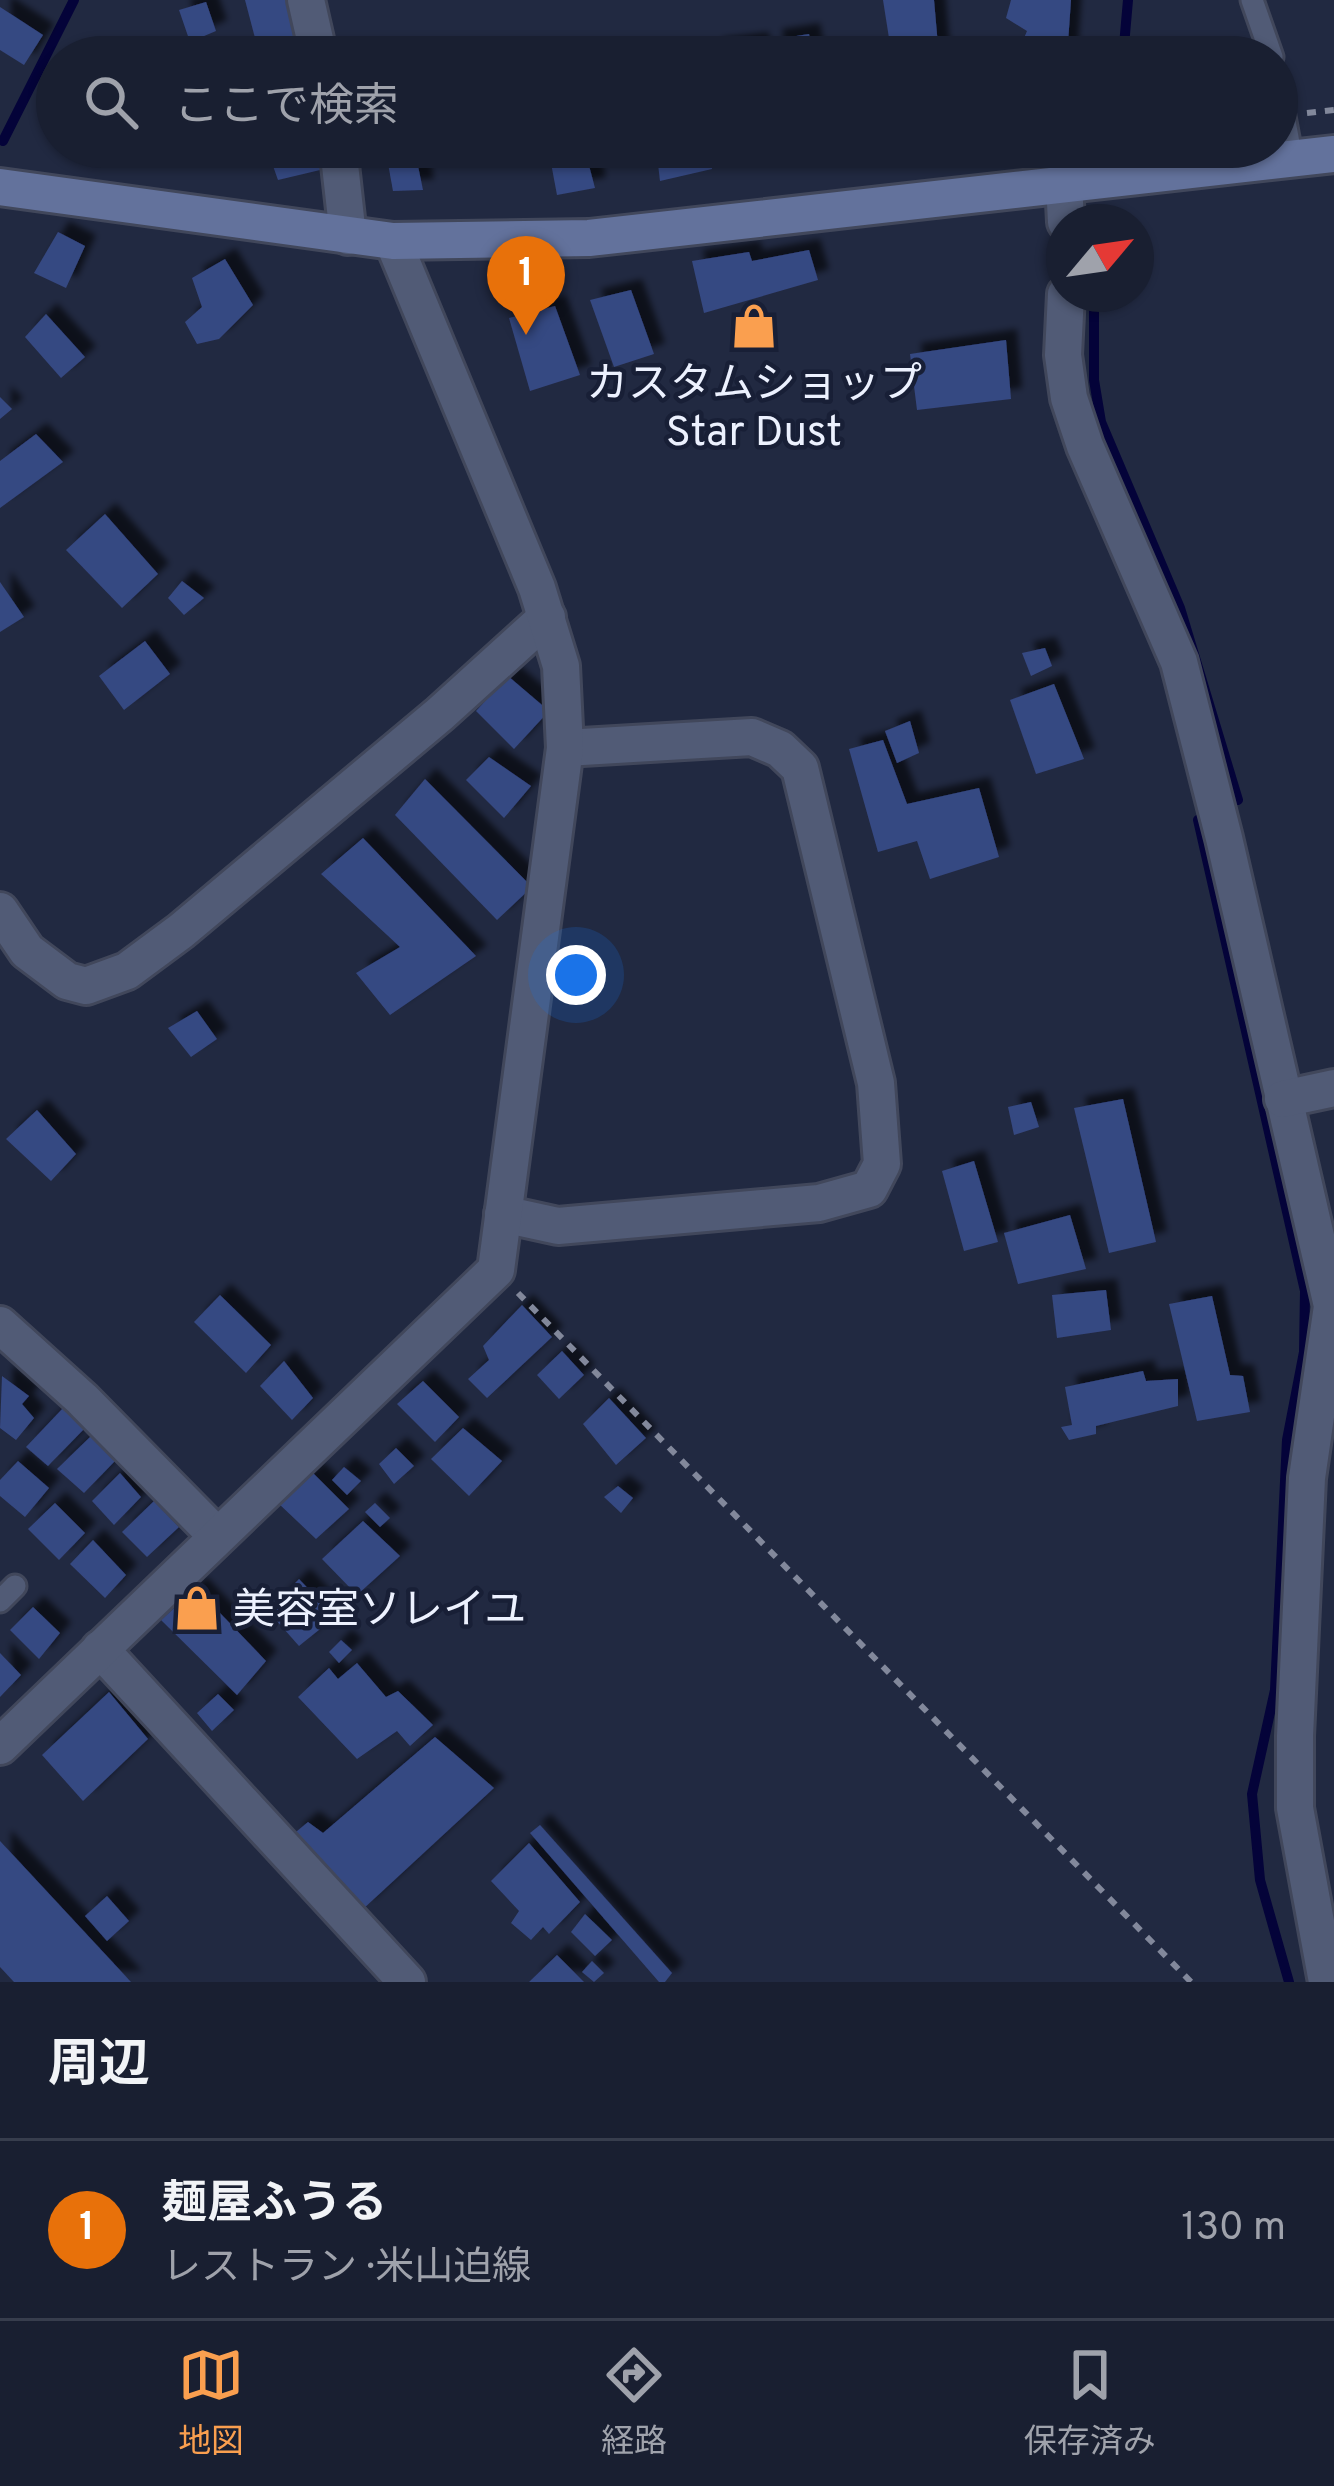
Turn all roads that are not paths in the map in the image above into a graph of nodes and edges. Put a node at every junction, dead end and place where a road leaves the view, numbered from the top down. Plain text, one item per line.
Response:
1 (306, 0) edge
2 (1252, 0) edge
3 (314, 36) edge
4 (1265, 36) edge
5 (1334, 154) edge
6 (1298, 158) edge
7 (340, 168) edge
8 (1208, 168) edge
9 (1076, 183) junction
10 (0, 187) edge
11 (1071, 204) edge
12 (348, 236) junction
13 (393, 241) junction
14 (1065, 312) edge
15 (547, 617) junction
16 (565, 748) junction
17 (0, 911) edge
18 (1334, 1088) edge
19 (1283, 1099) junction
20 (502, 1214) junction
21 (0, 1324) edge
22 (217, 1536) junction
23 (100, 1649) junction
24 (0, 1746) edge
25 (406, 1982) edge
26 (1327, 1982) edge

1 - 3 street
2 - 4 lane
5 - 6 main road
7 - 12 street
8 - 9 main road
9 - 11 street
9 - 13 main road
10 - 12 main road
12 - 13 main road
13 - 15 street
14 - 19 street
15 - 16 street
15 - 17 street
16 - 20 street
16 - 20 street
18 - 19 street
19 - 26 street
20 - 22 street
21 - 22 street
22 - 23 street
23 - 24 street
23 - 25 street

